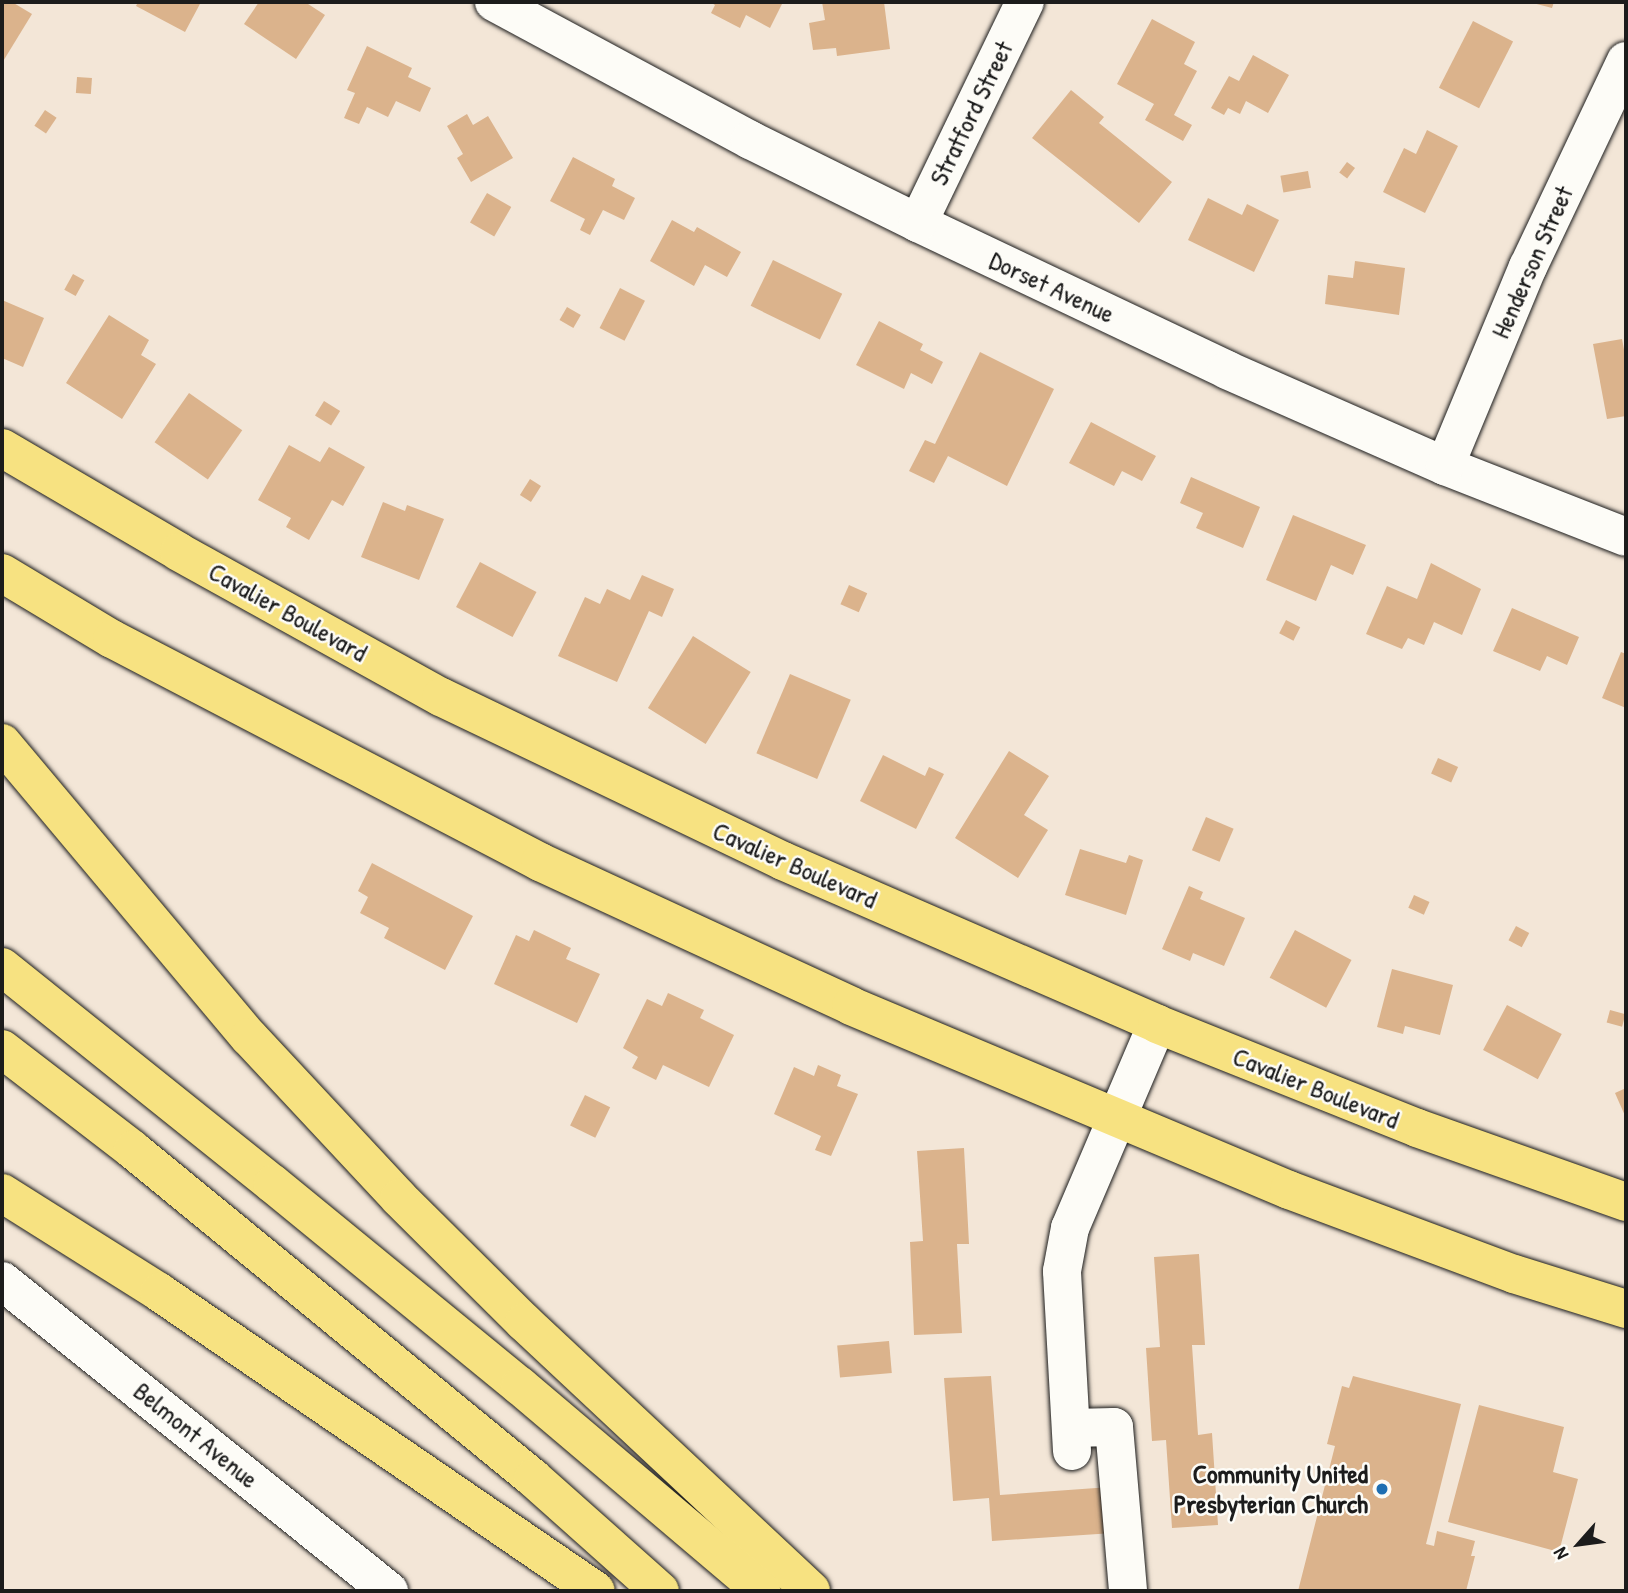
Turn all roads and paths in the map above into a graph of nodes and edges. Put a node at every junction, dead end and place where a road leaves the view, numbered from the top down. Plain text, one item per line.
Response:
1 (494, 2) edge
2 (1025, 2) edge
3 (1626, 61) edge
4 (918, 223) junction
5 (5, 458) edge
6 (1445, 466) junction
7 (1626, 537) edge
8 (2, 573) edge
9 (2, 743) edge
10 (2, 967) edge
11 (1157, 1024) junction
12 (2, 1049) edge
13 (1117, 1118) junction
14 (2, 1192) edge
15 (1626, 1202) edge
16 (2, 1280) edge
17 (1626, 1309) edge
18 (389, 1591) edge
19 (596, 1591) edge
20 (660, 1591) edge
21 (762, 1591) edge
22 (811, 1591) edge
23 (1128, 1591) edge

1 - 4 street, Dorset Avenue
2 - 4 street, Stratford Street
3 - 6 street, Henderson Street
4 - 6 street, Dorset Avenue
5 - 11 main road, Cavalier Boulevard
6 - 7 street, Dorset Avenue
8 - 13 main road
9 - 22 main road
10 - 21 main road
11 - 13 street
11 - 15 main road, Cavalier Boulevard
12 - 20 main road
13 - 17 main road
13 - 23 street
14 - 19 main road
16 - 18 street, Belmont Avenue

